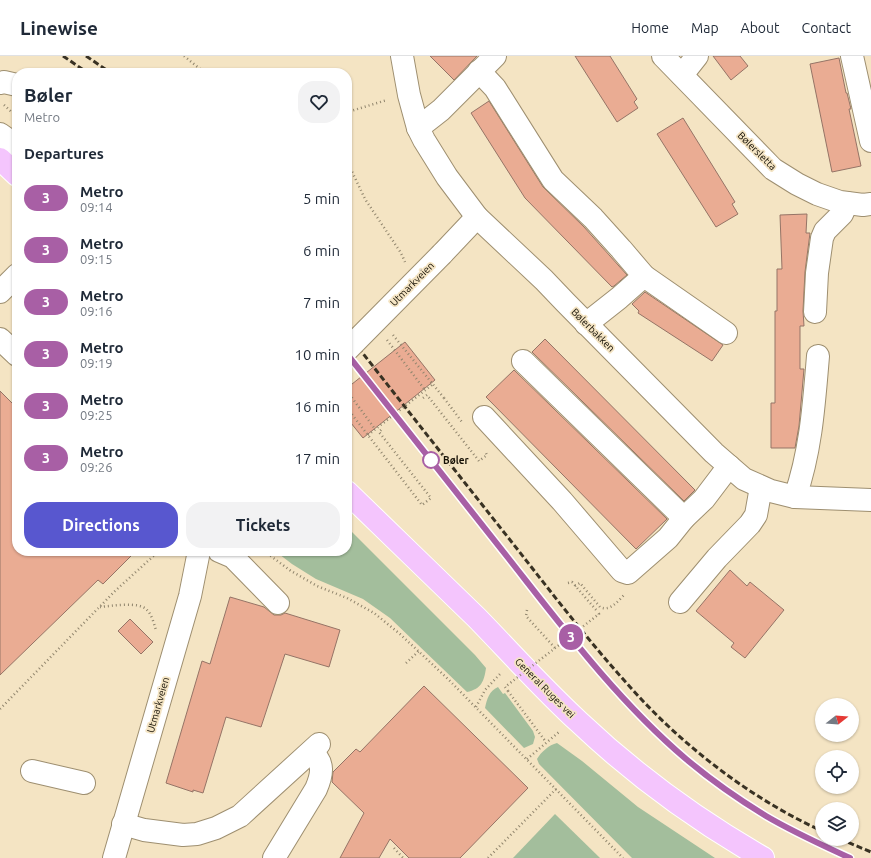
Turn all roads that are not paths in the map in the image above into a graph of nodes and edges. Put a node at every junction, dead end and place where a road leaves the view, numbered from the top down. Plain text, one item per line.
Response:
1 (402, 56) edge
2 (495, 56) edge
3 (663, 56) edge
4 (697, 56) edge
5 (852, 56) edge
6 (479, 71) junction
7 (682, 75) junction
8 (0, 83) edge
9 (12, 84) edge
10 (418, 128) junction
11 (0, 134) edge
12 (871, 141) edge
13 (12, 142) edge
14 (0, 159) edge
15 (12, 170) edge
16 (847, 203) junction
17 (871, 204) edge
18 (477, 217) junction
19 (644, 276) junction
20 (12, 280) edge
21 (0, 292) edge
22 (815, 312) dead end
23 (586, 324) junction
24 (726, 333) dead end
25 (0, 339) edge
26 (352, 345) edge
27 (12, 350) edge
28 (818, 356) dead end
29 (523, 361) dead end
30 (484, 417) dead end
31 (729, 466) junction
32 (761, 487) junction
33 (352, 497) edge
34 (796, 497) junction
35 (871, 500) edge
36 (684, 518) junction
37 (198, 556) edge
38 (230, 556) edge
39 (680, 602) dead end
40 (278, 603) dead end
41 (32, 771) dead end
42 (84, 783) dead end
43 (123, 824) junction
44 (114, 858) edge
45 (274, 858) edge
46 (763, 858) edge

1 - 10 street, Bølerbakken
2 - 6 street
3 - 7 street, Bølersletta
4 - 7 street
5 - 12 street
6 - 10 street
6 - 19 street
7 - 16 street, Bølersletta
8 - 9 street
10 - 18 street, Bølerbakken
11 - 13 street
14 - 15 main road
16 - 17 street, Bølersletta
16 - 22 street
18 - 23 street, Bølerbakken
18 - 26 street, Utmarkveien, bridge
19 - 23 street
19 - 24 street
20 - 21 street
23 - 31 street, Bølerbakken
25 - 27 street
28 - 34 street
29 - 36 street
30 - 36 street
31 - 32 street, Bølerbakken
31 - 36 street
32 - 34 street, Bølerbakken
32 - 39 street
33 - 46 main road, General Ruges vei
34 - 35 street, Bølerbakken
37 - 43 street, Utmarkveien
38 - 40 street
41 - 42 street
43 - 44 street, Utmarkveien
43 - 45 street

